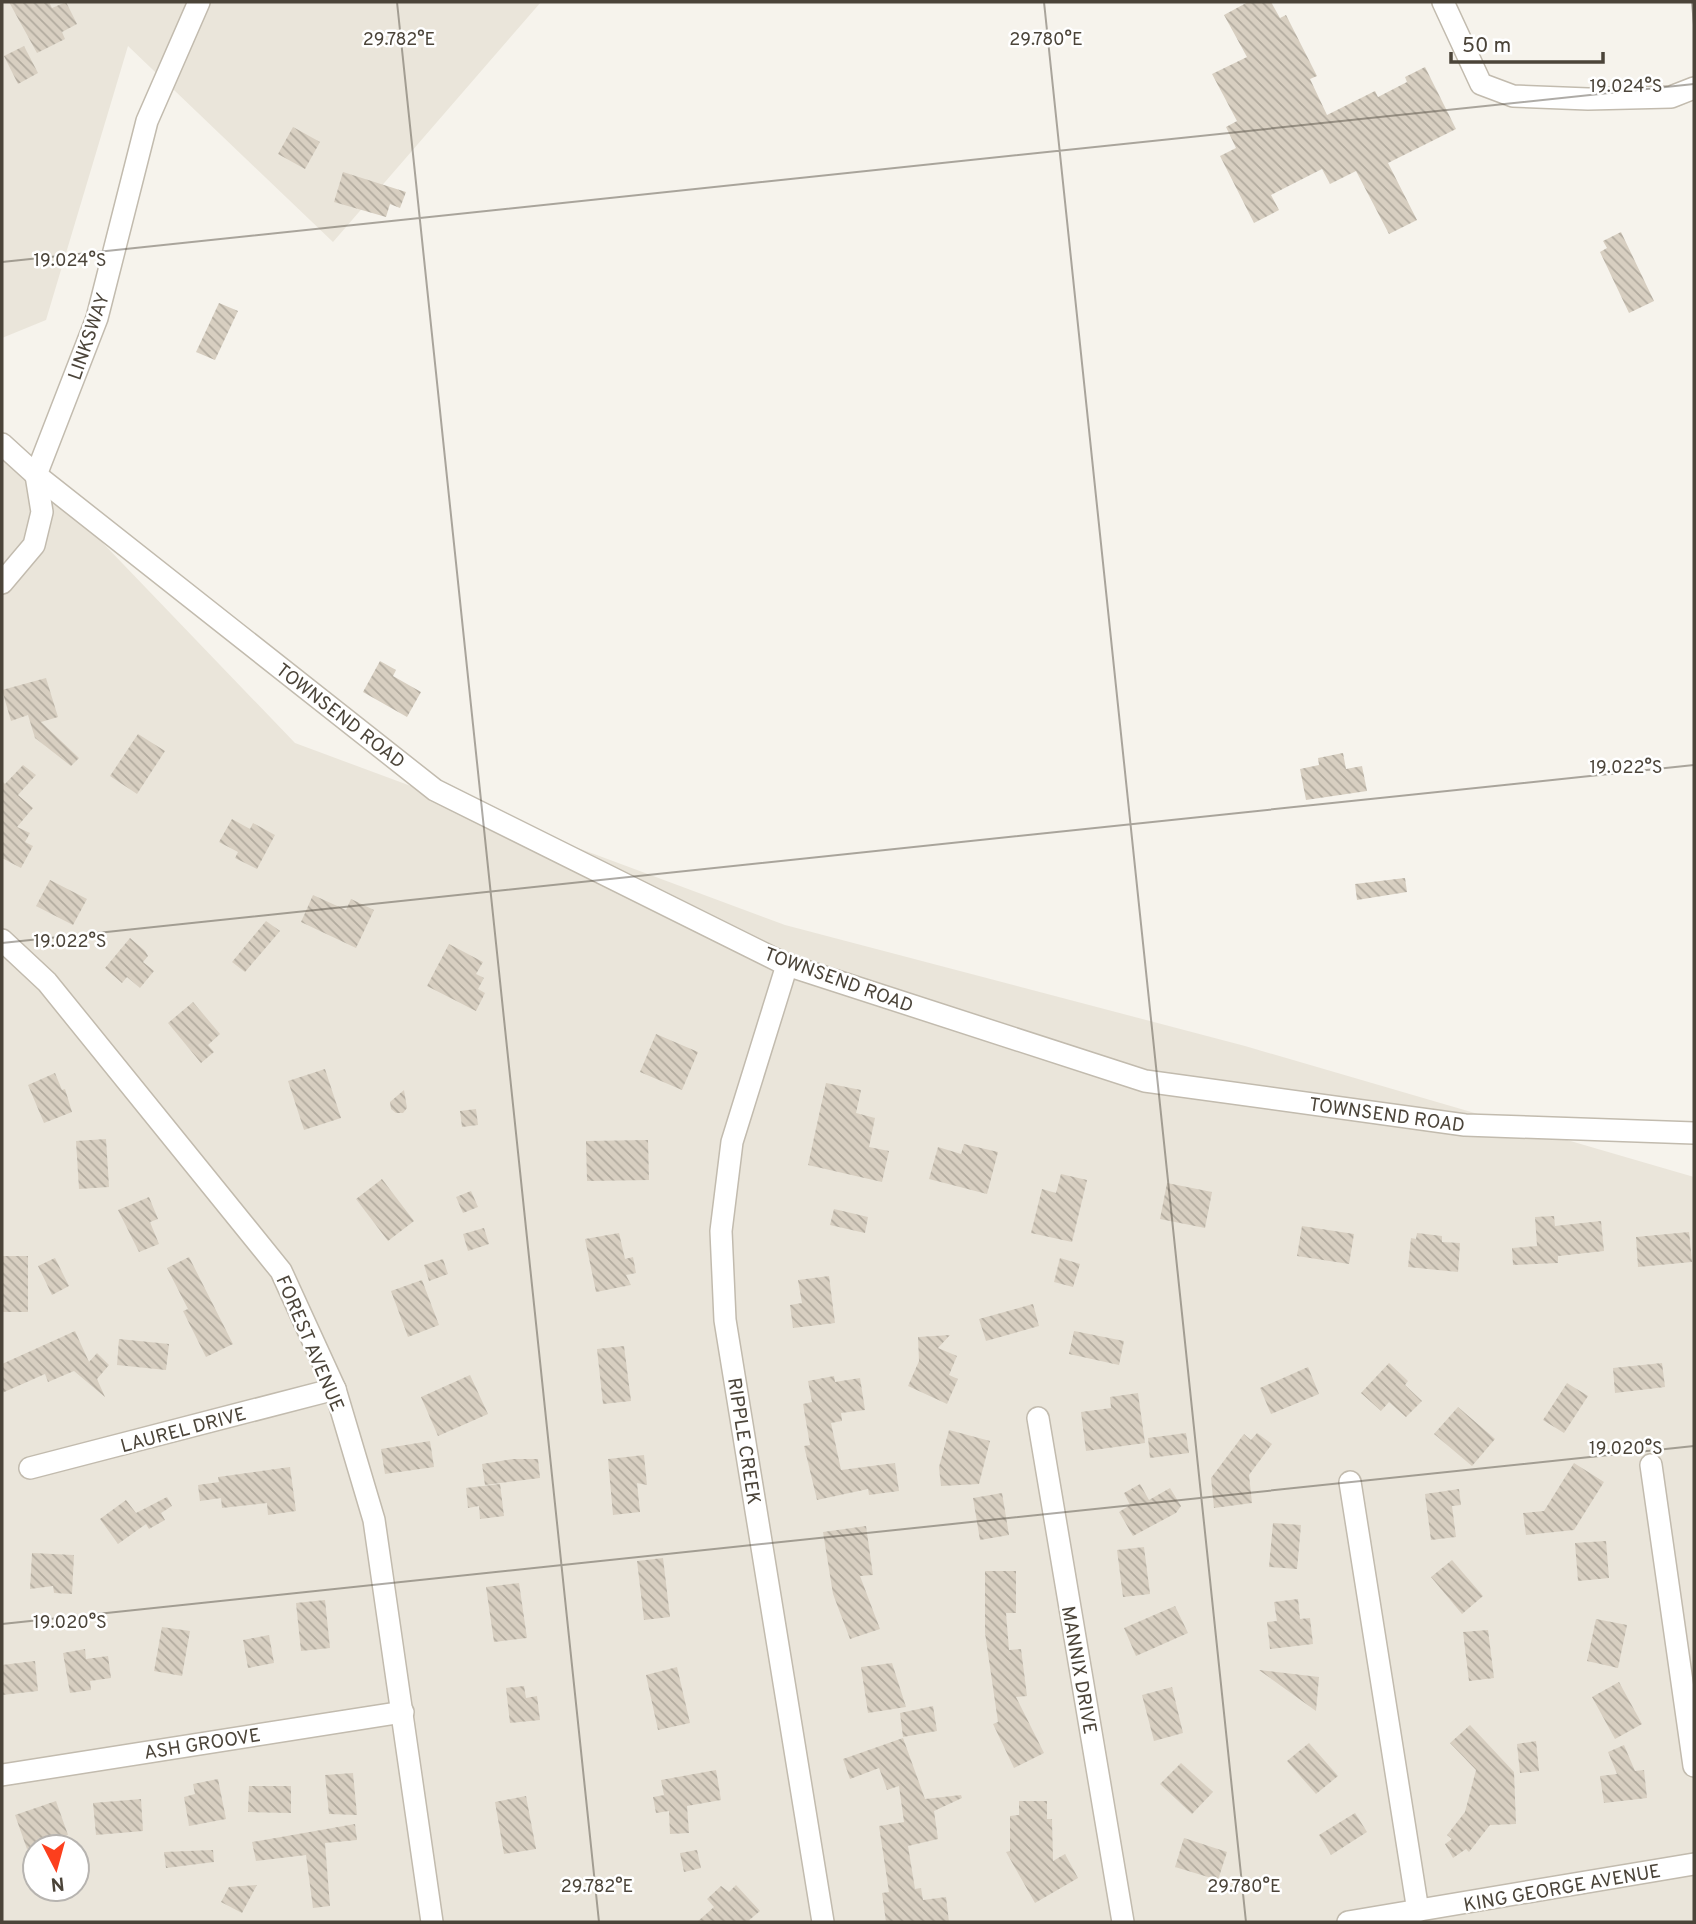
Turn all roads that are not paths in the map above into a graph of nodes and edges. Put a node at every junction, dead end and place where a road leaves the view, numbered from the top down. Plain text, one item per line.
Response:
1 (199, 2) edge
2 (1443, 2) edge
3 (1694, 88) edge
4 (2, 443) edge
5 (36, 475) junction
6 (2, 583) edge
7 (2, 940) edge
8 (788, 965) junction
9 (1694, 1133) edge
10 (335, 1389) junction
11 (1038, 1418) dead end
12 (1651, 1465) dead end
13 (30, 1468) dead end
14 (1350, 1482) dead end
15 (403, 1712) junction
16 (1694, 1766) edge
17 (2, 1775) edge
18 (1694, 1864) edge
19 (1418, 1911) junction
20 (432, 1922) edge
21 (823, 1922) edge
22 (1123, 1922) edge
23 (1348, 1922) edge

1 - 5 street, LINKSWAY
2 - 3 street
4 - 5 street, TOWNSEND ROAD
5 - 6 street
5 - 8 street, TOWNSEND ROAD
7 - 10 street, FOREST AVENUE
8 - 9 street, TOWNSEND ROAD
8 - 21 street, RIPPLE CREEK
10 - 13 street, LAUREL DRIVE
10 - 15 street, FOREST AVENUE
11 - 22 street, MANNIX DRIVE
12 - 16 street
14 - 19 street
15 - 17 street, ASH GROOVE
15 - 20 street, FOREST AVENUE
18 - 19 street, KING GEORGE AVENUE
19 - 23 street, KING GEORGE AVENUE

